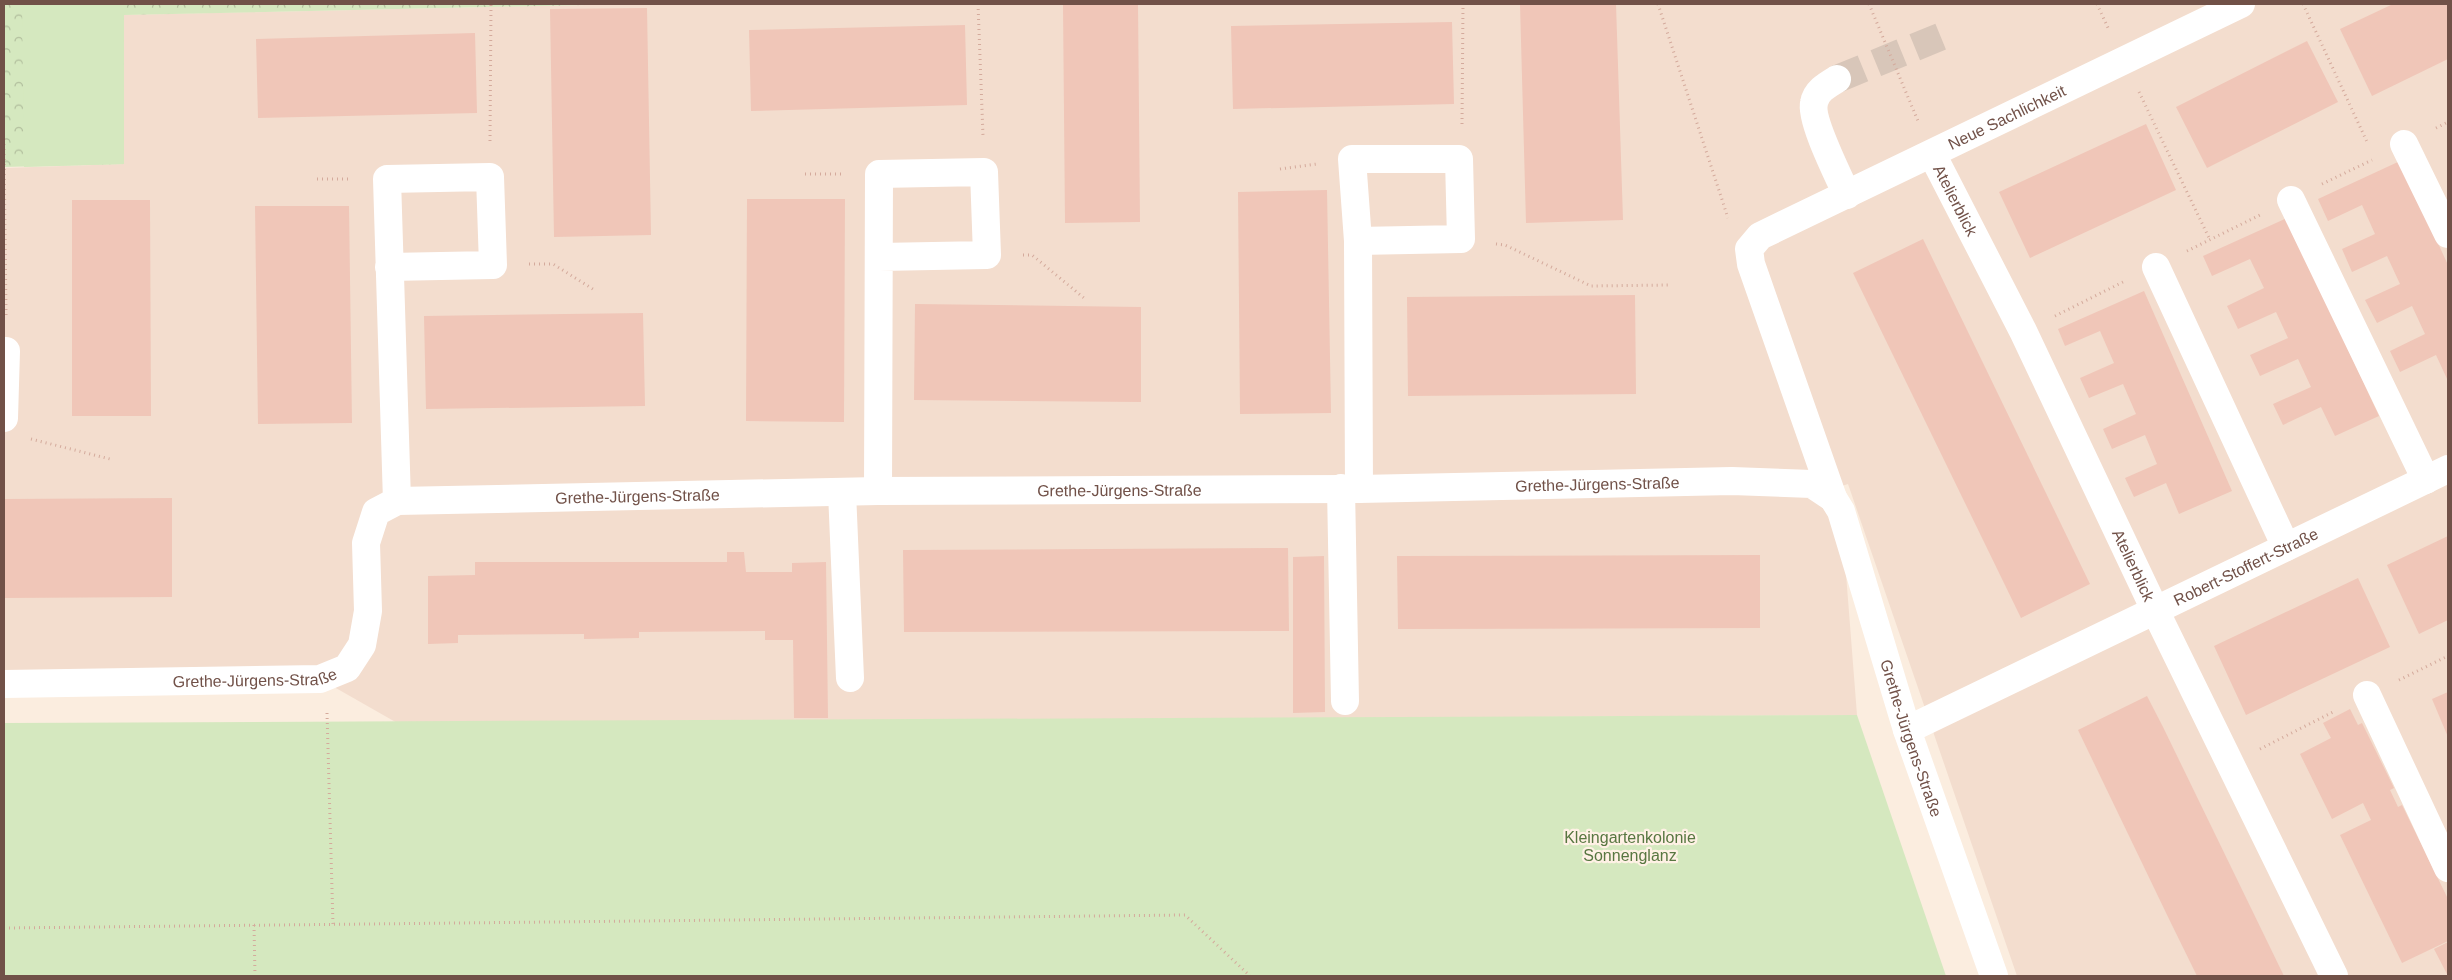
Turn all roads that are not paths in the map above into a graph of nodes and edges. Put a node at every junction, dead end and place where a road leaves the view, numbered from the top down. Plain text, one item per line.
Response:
1 (2241, 4) edge
2 (1837, 79) tunnel mouth
3 (2404, 144) road end
4 (1932, 154) junction
5 (1847, 195) junction
6 (2291, 200) road end
7 (2448, 234) edge
8 (1358, 241) junction
9 (1749, 249) joint
10 (879, 257) junction
11 (2156, 266) road end
12 (389, 267) junction
13 (5, 351) edge
14 (13, 427) edge
15 (2437, 475) edge
16 (1350, 488) junction
17 (878, 491) junction
18 (842, 492) junction
19 (1833, 498) junction
20 (397, 501) junction
21 (2286, 547) junction
22 (2155, 610) junction
23 (850, 678) dead end
24 (4, 684) edge
25 (2367, 695) dead end
26 (1345, 701) dead end
27 (1907, 730) junction
28 (2448, 868) edge
29 (1994, 976) edge
30 (2334, 976) edge

1 - 4 street, Neue Sachlichkeit
2 - 5 street
3 - 7 street
4 - 5 street, Neue Sachlichkeit
4 - 22 street, Atelierblick
5 - 9 street, Neue Sachlichkeit
6 - 15 street
8 - 8 street
8 - 16 street
9 - 19 street, Grethe-Jürgens-Straße
10 - 10 street
10 - 17 street
11 - 21 street
12 - 12 street
12 - 20 street
13 - 14 street
15 - 21 street, Robert-Stoffert-Straße
16 - 17 street, Grethe-Jürgens-Straße
16 - 19 street, Grethe-Jürgens-Straße
16 - 26 street
17 - 18 street, Grethe-Jürgens-Straße
18 - 20 street, Grethe-Jürgens-Straße
18 - 23 street
19 - 27 street, Grethe-Jürgens-Straße
20 - 24 street, Grethe-Jürgens-Straße
21 - 22 street, Robert-Stoffert-Straße
22 - 27 street, Robert-Stoffert-Straße
22 - 30 street, Atelierblick
25 - 28 street
27 - 29 street, Grethe-Jürgens-Straße

